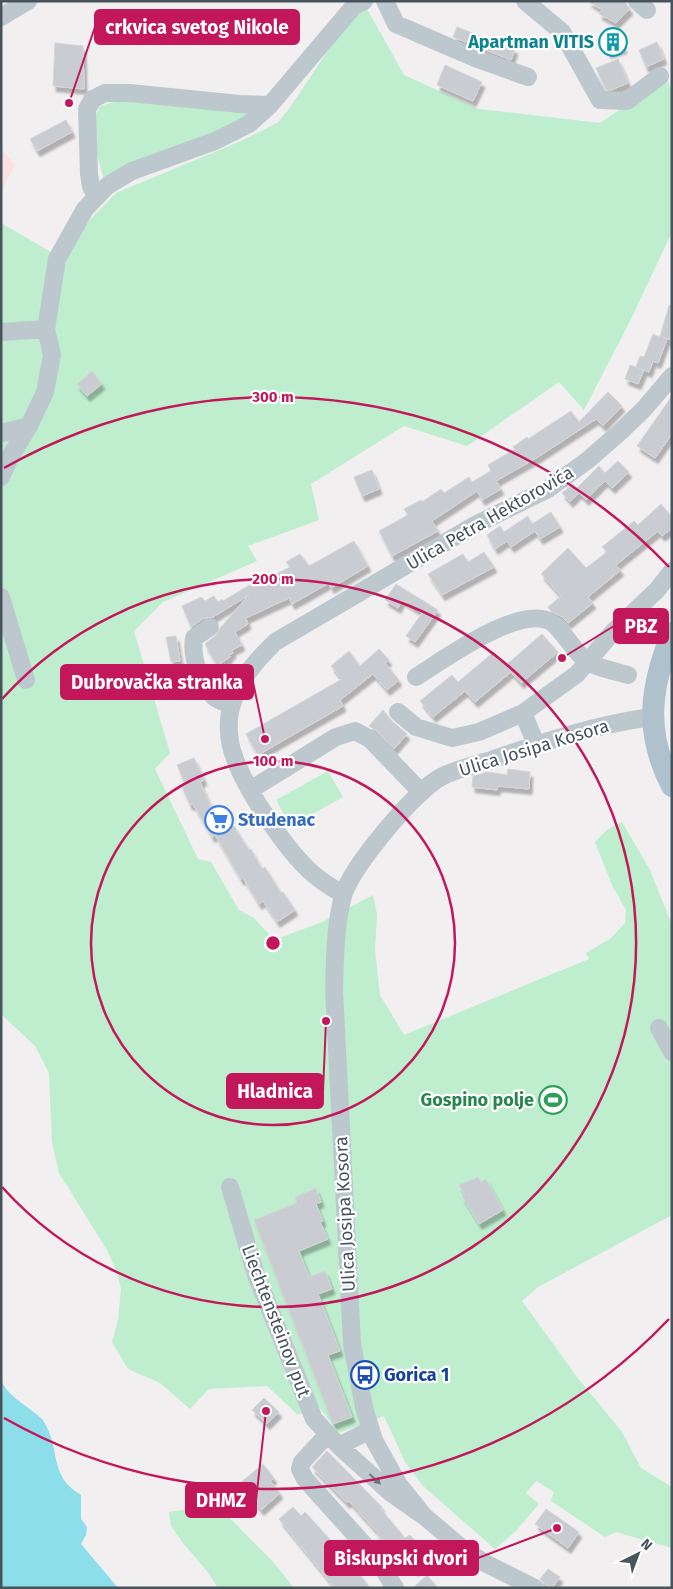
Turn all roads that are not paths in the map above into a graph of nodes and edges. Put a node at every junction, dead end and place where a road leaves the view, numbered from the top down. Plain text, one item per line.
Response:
1 (28, 1) edge
2 (364, 1) edge
3 (385, 1) edge
4 (525, 1) edge
5 (1, 16) edge
6 (660, 76) dead end
7 (528, 77) dead end
8 (270, 105) junction
9 (96, 196) junction
10 (46, 330) junction
11 (1, 332) edge
12 (672, 376) edge
13 (29, 426) junction
14 (1, 433) edge
15 (1, 477) edge
16 (672, 571) edge
17 (1, 597) edge
18 (210, 627) dead end
19 (672, 633) edge
20 (588, 662) junction
21 (628, 675) dead end
22 (416, 677) dead end
23 (26, 680) dead end
24 (232, 705) junction
25 (398, 712) dead end
26 (523, 714) junction
27 (652, 717) junction
28 (536, 744) junction
29 (672, 786) edge
30 (250, 790) junction
31 (421, 792) junction
32 (343, 894) junction
33 (659, 1028) dead end
34 (672, 1052) edge
35 (230, 1187) dead end
36 (372, 1435) junction
37 (338, 1445) junction
38 (424, 1516) junction
39 (395, 1588) edge
40 (535, 1588) edge

1 - 5 street
2 - 8 street
3 - 7 street
4 - 6 street
8 - 9 street
8 - 9 street
9 - 10 street
10 - 11 street
10 - 13 street
12 - 24 street, Ulica Petra Hektorovića
13 - 14 street
13 - 15 street
16 - 20 street, Ulica Josipa Kosora
17 - 23 street
18 - 24 street
19 - 27 main road
20 - 21 street
20 - 22 street
20 - 26 street, Ulica Josipa Kosora
24 - 30 street
25 - 26 street, Ulica Josipa Kosora
26 - 28 street
27 - 28 street, Ulica Josipa Kosora
27 - 29 main road
28 - 31 street, Ulica Josipa Kosora
30 - 31 street
30 - 32 street
31 - 32 street, Ulica Josipa Kosora
32 - 36 street, Ulica Josipa Kosora
33 - 34 street
35 - 37 street, Liechtensteinov put
36 - 37 street
36 - 38 street, Ulica Josipa Kosora
37 -> 38 street, Liechtensteinov put
37 - 39 street
38 - 40 street, Liechtensteinov put

